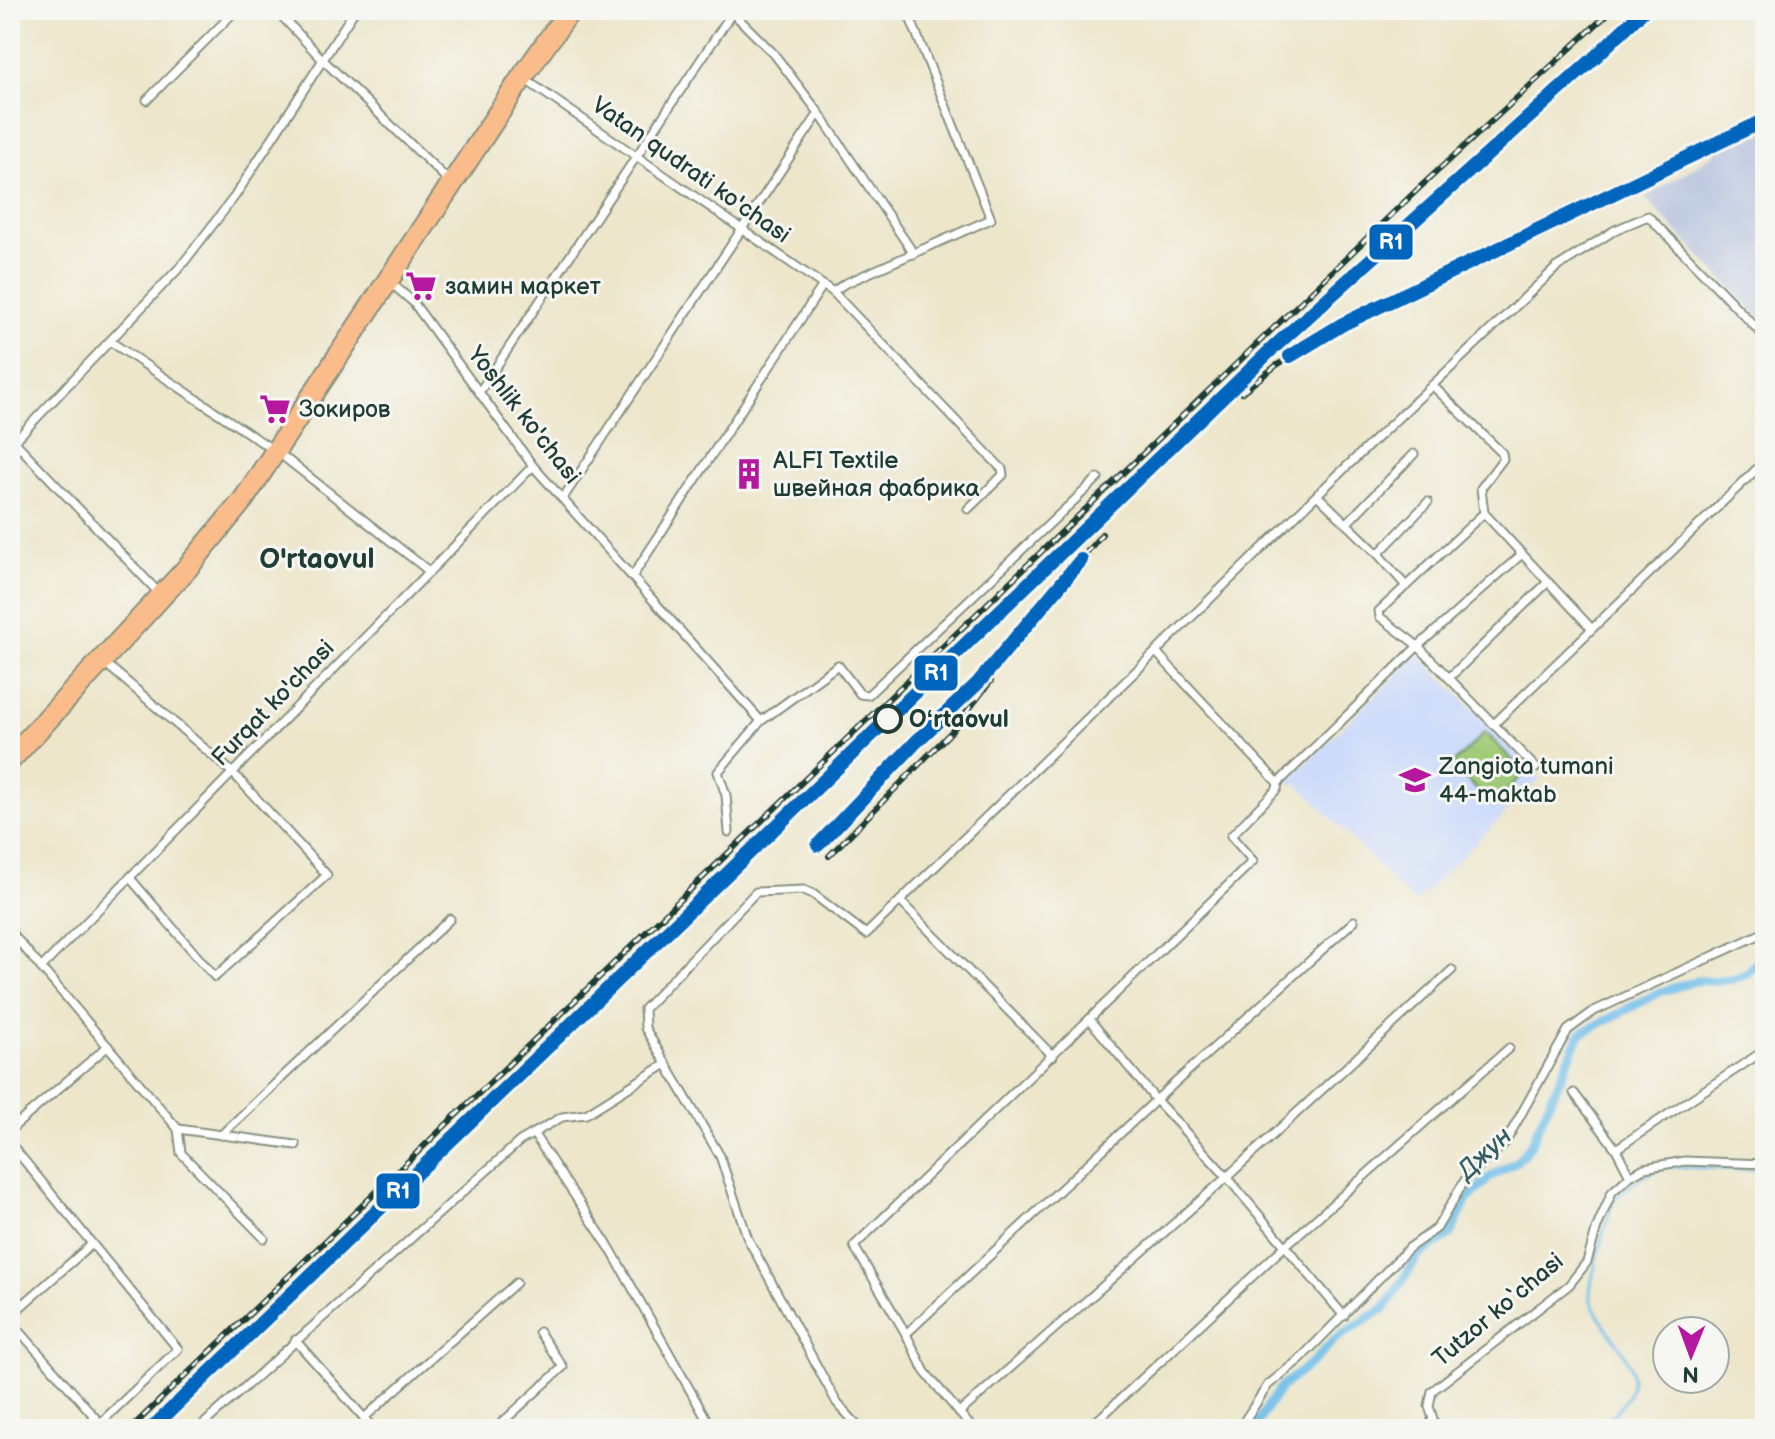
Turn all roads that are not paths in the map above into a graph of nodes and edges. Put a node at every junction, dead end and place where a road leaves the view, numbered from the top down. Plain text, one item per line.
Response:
1 (236, 10) edge
2 (276, 10) edge
3 (355, 10) edge
4 (564, 10) edge
5 (576, 10) edge
6 (907, 10) edge
7 (733, 11) edge
8 (321, 58) junction
9 (526, 80) junction
10 (147, 100) dead end
11 (819, 113) junction
12 (636, 156) junction
13 (449, 181) junction
14 (742, 230) junction
15 (914, 254) junction
16 (388, 280) junction
17 (823, 285) junction
18 (833, 292) junction
19 (1765, 337) edge
20 (111, 342) junction
21 (1432, 385) junction
22 (480, 391) junction
23 (12, 443) edge
24 (276, 452) junction
25 (1414, 454) dead end
26 (1765, 461) edge
27 (533, 466) junction
28 (1098, 478) dead end
29 (1317, 495) junction
30 (563, 498) junction
31 (1428, 502) dead end
32 (968, 509) dead end
33 (1484, 513) junction
34 (1347, 523) junction
35 (1378, 554) junction
36 (1522, 554) junction
37 (430, 572) junction
38 (632, 577) junction
39 (1547, 583) junction
40 (1406, 586) junction
41 (158, 592) junction
42 (1591, 628) junction
43 (1418, 646) junction
44 (1156, 652) junction
45 (105, 663) junction
46 (1449, 678) junction
47 (761, 721) junction
48 (1494, 724) junction
49 (10, 752) edge
50 (10, 767) edge
51 (1536, 768) dead end
52 (233, 773) junction
53 (1278, 783) junction
54 (729, 832) dead end
55 (130, 878) junction
56 (900, 901) junction
57 (450, 919) dead end
58 (1354, 921) dead end
59 (10, 931) edge
60 (1765, 932) edge
61 (41, 968) junction
62 (1452, 970) dead end
63 (1090, 1020) junction
64 (108, 1046) junction
65 (1509, 1048) dead end
66 (1765, 1050) edge
67 (1053, 1056) junction
68 (666, 1064) junction
69 (1574, 1093) dead end
70 (1156, 1100) junction
71 (178, 1129) junction
72 (10, 1130) edge
73 (533, 1133) junction
74 (221, 1135) junction
75 (10, 1143) edge
76 (296, 1145) dead end
77 (1616, 1149) junction
78 (1765, 1164) edge
79 (1630, 1176) junction
80 (1227, 1177) junction
81 (264, 1238) dead end
82 (92, 1244) junction
83 (1284, 1247) junction
84 (516, 1283) dead end
85 (1344, 1316) junction
86 (10, 1318) edge
87 (539, 1332) dead end
88 (906, 1334) junction
89 (295, 1340) junction
90 (959, 1413) junction
91 (364, 1418) junction
92 (97, 1426) edge
93 (198, 1429) edge
94 (374, 1429) edge
95 (495, 1429) edge
96 (712, 1429) edge
97 (861, 1429) edge
98 (973, 1429) edge
99 (1088, 1429) edge
100 (1239, 1429) edge
101 (1427, 1429) edge

1 - 10 street
2 - 8 street
3 - 8 street
4 - 13 main road
5 - 9 main road
6 - 15 street
7 - 11 street
7 - 12 street
8 - 13 street
8 - 20 street
9 - 12 street, Vatan qudrati ko'chasi
9 - 16 main road
11 - 14 street
11 - 15 street
12 - 14 street, Vatan qudrati ko'chasi
12 - 22 street
13 - 16 main road
14 - 17 street, Vatan qudrati ko'chasi
14 - 30 street
15 - 18 street
16 - 22 street, Yoshlik ko'chasi
16 - 24 main road
17 - 18 street, Vatan qudrati ko'chasi
17 - 38 street
18 - 32 street, Vatan qudrati ko'chasi
19 - 21 street
20 - 23 street
20 - 24 street
21 - 29 street
21 - 33 street
22 - 27 street, Yoshlik ko'chasi
23 - 41 street
24 - 37 street
24 - 41 main road
24 - 45 main road
25 - 34 street
26 - 42 street
27 - 30 street, Yoshlik ko'chasi
27 - 37 street, Furqat ko'chasi
28 - 47 street
29 - 34 street
29 - 44 street
30 - 38 street, Yoshlik ko'chasi
31 - 35 street
33 - 36 street
33 - 40 street
34 - 35 street
35 - 40 street
36 - 39 street
36 - 43 street
37 - 52 street, Furqat ko'chasi
38 - 47 street, Yoshlik ko'chasi
39 - 42 street
39 - 46 street
40 - 43 street
41 - 49 main road
42 - 48 street
43 - 46 street
43 - 53 street
44 - 53 street
44 - 56 street
45 - 50 main road
45 - 52 street
46 - 48 street
47 - 54 street
48 - 51 street
52 - 55 street, Furqat ko'chasi
52 - 55 street
53 - 63 street
55 - 61 street, Furqat ko'chasi
56 - 67 street
56 - 68 street
57 - 74 street
58 - 70 street
59 - 61 street
60 - 85 street
61 - 64 street
62 - 80 street
63 - 67 street
63 - 70 street
64 - 71 street
64 - 72 street
65 - 83 street
66 - 77 street
67 - 88 street
68 - 73 street
68 - 97 street
69 - 77 street
70 - 80 street
70 - 88 street
71 - 74 street
71 - 81 street
73 - 89 street
73 - 96 street
74 - 76 street
75 - 82 street
77 - 79 street
78 - 79 street
79 - 101 street, Tutzor ko‘chasi
80 - 83 street
80 - 90 street
82 - 86 street
82 - 92 street
83 - 85 street
83 - 99 street
84 - 91 street
85 - 100 street
86 - 92 street
87 - 95 street
88 - 90 street
89 - 91 street
89 - 93 street
90 - 98 street
91 - 94 street

